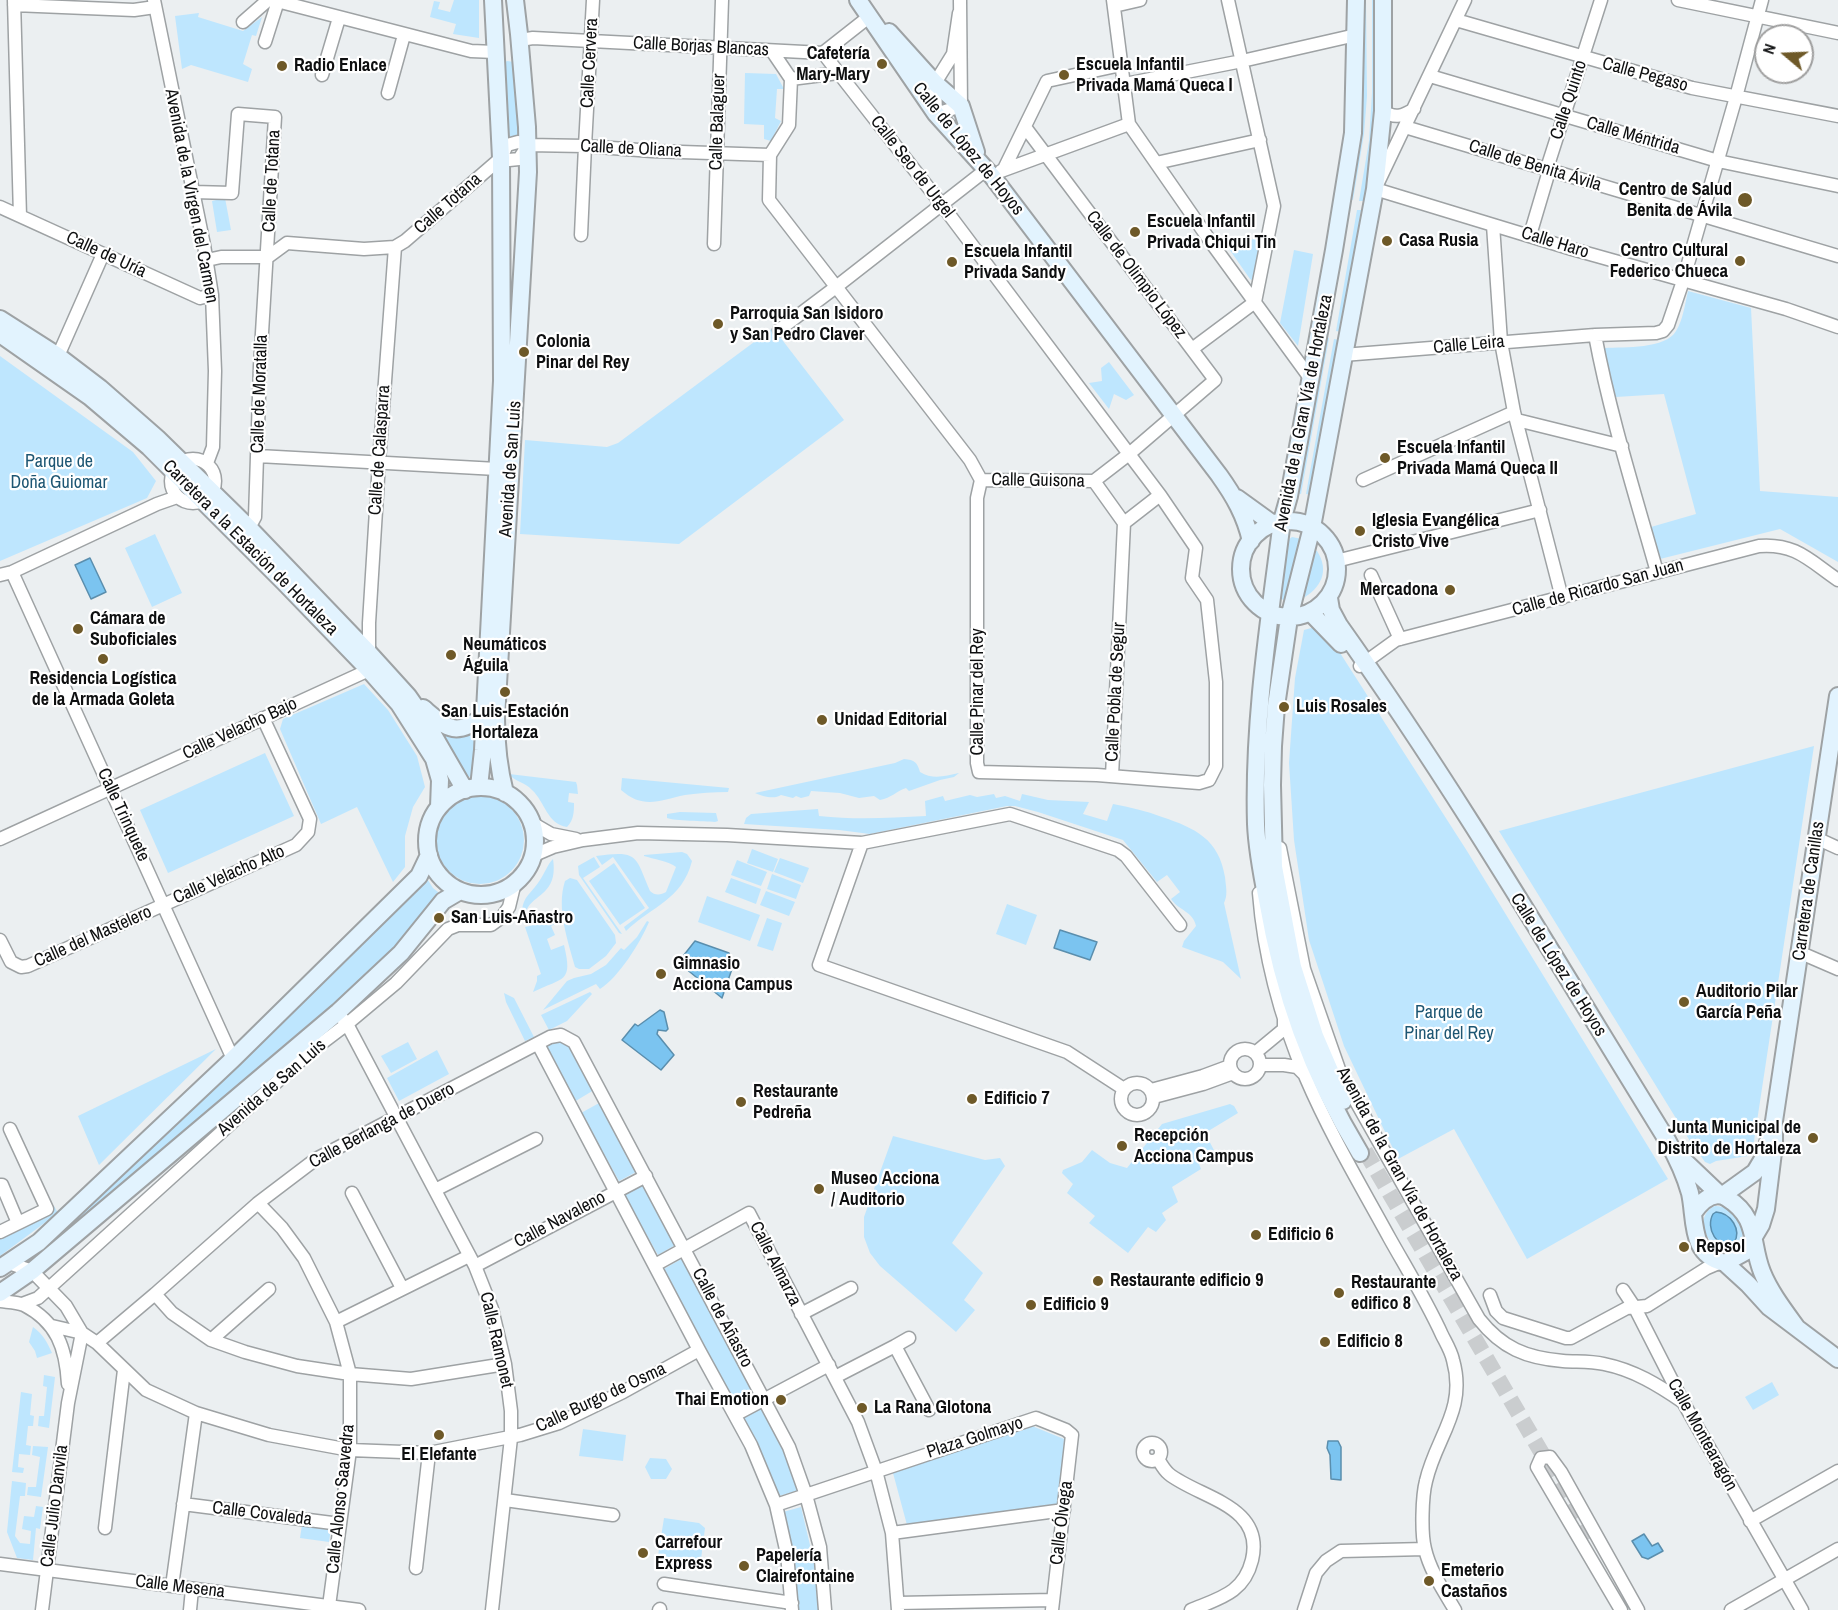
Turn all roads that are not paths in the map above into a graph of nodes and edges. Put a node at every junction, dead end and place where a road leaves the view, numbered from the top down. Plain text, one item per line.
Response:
1 (273, 0) edge
2 (493, 0) edge
3 (514, 0) edge
4 (593, 0) edge
5 (722, 0) edge
6 (858, 0) edge
7 (960, 0) edge
8 (1140, 0) edge
9 (1228, 0) edge
10 (1356, 0) edge
11 (1383, 0) edge
12 (1465, 0) edge
13 (1601, 0) edge
14 (1678, 0) edge
15 (1762, 0) edge
16 (14, 3) edge
17 (1114, 3) edge
18 (155, 4) edge
19 (959, 14) junction
20 (870, 16) junction
21 (1758, 17) junction
22 (339, 18) junction
23 (1455, 20) junction
24 (243, 22) dead end
25 (1838, 33) edge
26 (404, 35) junction
27 (1356, 35) junction
28 (520, 40) junction
29 (592, 41) junction
30 (265, 42) dead end
31 (720, 47) junction
32 (772, 51) junction
33 (495, 52) junction
34 (823, 53) junction
35 (1583, 58) junction
36 (1242, 61) junction
37 (1121, 65) junction
38 (838, 73) junction
39 (322, 75) dead end
40 (1430, 76) junction
41 (791, 79) junction
42 (935, 83) junction
43 (1125, 84) junction
44 (388, 93) dead end
45 (1736, 97) junction
46 (961, 106) junction
47 (1415, 108) junction
48 (1383, 111) junction
49 (936, 114) junction
50 (1838, 116) edge
51 (1564, 117) junction
52 (1129, 124) junction
53 (1025, 127) junction
54 (1405, 127) junction
55 (1260, 140) junction
56 (528, 145) junction
57 (585, 146) junction
58 (717, 153) junction
59 (1046, 154) junction
60 (770, 155) junction
61 (501, 158) junction
62 (1718, 161) junction
63 (1156, 163) junction
64 (990, 168) junction
65 (1549, 171) junction
66 (1838, 186) edge
67 (1376, 189) junction
68 (193, 192) junction
69 (942, 206) junction
70 (0, 207) edge
71 (1702, 215) junction
72 (21, 216) junction
73 (1493, 225) junction
74 (581, 235) dead end
75 (1530, 235) junction
76 (714, 244) dead end
77 (395, 247) junction
78 (103, 254) junction
79 (1838, 256) edge
80 (268, 257) junction
81 (207, 260) junction
82 (1683, 281) junction
83 (836, 287) junction
84 (212, 295) junction
85 (1255, 302) junction
86 (0, 319) edge
87 (1838, 327) edge
88 (779, 330) dead end
89 (0, 334) edge
90 (1595, 335) junction
91 (1501, 342) junction
92 (1192, 349) junction
93 (1343, 355) junction
94 (57, 356) junction
95 (1310, 378) junction
96 (1174, 414) junction
97 (1515, 416) junction
98 (1622, 446) junction
99 (1129, 454) junction
100 (258, 456) junction
101 (379, 462) junction
102 (207, 464) junction
103 (177, 466) junction
104 (497, 469) junction
105 (981, 480) junction
106 (1363, 480) dead end
107 (1094, 481) junction
108 (1160, 495) junction
109 (208, 496) junction
110 (1235, 496) junction
111 (177, 497) junction
112 (1540, 510) junction
113 (1278, 522) junction
114 (1124, 523) junction
115 (1312, 526) junction
116 (249, 528) junction
117 (1251, 541) junction
118 (1336, 561) junction
119 (1657, 572) junction
120 (6, 574) edge
121 (1371, 574) dead end
122 (1838, 580) edge
123 (1329, 598) junction
124 (1562, 598) junction
125 (1311, 613) junction
126 (1270, 615) junction
127 (1289, 618) junction
128 (1400, 639) junction
129 (369, 653) junction
130 (1362, 664) junction
131 (369, 670) junction
132 (408, 696) junction
133 (1838, 696) edge
134 (484, 717) junction
135 (263, 718) junction
136 (1835, 727) edge
137 (1112, 776) junction
138 (1272, 785) junction
139 (472, 788) junction
140 (111, 789) junction
141 (505, 793) junction
142 (439, 807) junction
143 (532, 823) junction
144 (1256, 826) junction
145 (1816, 838) junction
146 (0, 839) edge
147 (583, 840) junction
148 (862, 843) junction
149 (1838, 848) edge
150 (429, 855) junction
151 (532, 856) junction
152 (515, 882) junction
153 (460, 891) junction
154 (164, 905) junction
155 (1180, 926) dead end
156 (0, 940) edge
157 (1801, 953) junction
158 (1838, 969) edge
159 (1284, 1017) junction
160 (342, 1018) junction
161 (574, 1042) joint
162 (538, 1044) junction
163 (233, 1059) junction
164 (1257, 1059) junction
165 (1231, 1070) junction
166 (1305, 1075) junction
167 (1124, 1089) junction
168 (1153, 1094) junction
169 (397, 1117) junction
170 (1774, 1121) junction
171 (10, 1129) dead end
172 (536, 1139) dead end
173 (1672, 1149) junction
174 (646, 1176) junction
175 (0, 1185) edge
176 (435, 1190) junction
177 (615, 1191) junction
178 (352, 1193) dead end
179 (1721, 1194) junction
180 (258, 1203) junction
181 (1694, 1213) junction
182 (18, 1223) junction
183 (0, 1232) edge
184 (1753, 1236) junction
185 (684, 1248) junction
186 (472, 1261) junction
187 (1723, 1262) junction
188 (4, 1265) edge
189 (655, 1265) junction
190 (32, 1271) junction
191 (49, 1288) junction
192 (402, 1288) junction
193 (851, 1288) dead end
194 (269, 1289) dead end
195 (1623, 1290) dead end
196 (0, 1293) edge
197 (155, 1294) junction
198 (1490, 1295) dead end
199 (0, 1300) edge
200 (22, 1304) junction
201 (1635, 1308) junction
202 (801, 1314) junction
203 (336, 1322) junction
204 (52, 1326) junction
205 (1797, 1328) junction
206 (82, 1333) junction
207 (909, 1338) dead end
208 (211, 1340) junction
209 (97, 1343) junction
210 (895, 1346) junction
211 (699, 1350) junction
212 (1837, 1357) edge
213 (505, 1364) junction
214 (829, 1365) junction
215 (124, 1370) junction
216 (350, 1374) junction
217 (835, 1377) junction
218 (765, 1399) junction
219 (1683, 1402) junction
220 (68, 1403) junction
221 (929, 1410) dead end
222 (196, 1413) junction
223 (735, 1415) junction
224 (1072, 1435) joint
225 (511, 1438) junction
226 (350, 1450) junction
227 (429, 1452) junction
228 (1158, 1459) dead end
229 (1838, 1470) edge
230 (876, 1471) junction
231 (806, 1495) junction
232 (505, 1500) junction
233 (183, 1504) junction
234 (776, 1505) junction
235 (1064, 1510) junction
236 (613, 1515) dead end
237 (1588, 1521) junction
238 (1750, 1521) junction
239 (340, 1524) junction
240 (105, 1528) dead end
241 (1573, 1528) junction
242 (892, 1533) junction
243 (1425, 1549) junction
244 (1838, 1549) edge
245 (1610, 1559) junction
246 (0, 1564) edge
247 (1595, 1567) junction
248 (416, 1568) dead end
249 (47, 1570) junction
250 (1784, 1579) junction
251 (664, 1584) dead end
252 (172, 1586) junction
253 (192, 1589) junction
254 (1631, 1597) junction
255 (1053, 1605) edge
256 (792, 1606) edge
257 (898, 1607) edge
258 (1619, 1607) edge
259 (335, 1608) edge
260 (42, 1610) edge
261 (190, 1610) edge
262 (359, 1610) edge
263 (492, 1610) edge
264 (825, 1610) edge
265 (1191, 1610) edge
266 (1304, 1610) edge
267 (1455, 1610) edge
268 (1638, 1610) edge
269 (1731, 1610) edge
270 (1802, 1610) edge

1 - 22 street
1 - 24 street
1 - 30 street
2 - 33 street, Avenida de San Luis
3 - 28 street, Avenida de San Luis
4 - 29 street, Calle Cervera
5 - 31 street, Calle Balaguer
6 - 20 street, Calle de López de Hoyos
7 - 19 street
8 - 17 street
9 - 36 street
10 - 27 street, Avenida de la Gran Vía de Hortaleza
11 - 48 street, Avenida de la Gran Vía de Hortaleza
12 - 23 street
13 - 35 street, Calle Quinto
14 - 21 street
15 - 21 street
16 - 18 street
16 - 72 street
17 - 37 street
18 - 68 street, Avenida de la Virgen del Carmen
19 - 42 street
19 - 46 street
20 - 34 street
20 - 42 street
20 - 49 street, Calle de López de Hoyos
21 - 25 street
21 - 45 street
22 - 26 street
22 - 39 street
23 - 35 street, Calle Pegaso
23 - 40 street
26 - 33 street
26 - 44 street
27 - 36 street
27 - 95 street, Avenida de la Gran Vía de Hortaleza
28 - 29 street, Calle Borjas Blancas
28 - 56 street, Avenida de San Luis
29 - 31 street, Calle Borjas Blancas
29 - 57 street, Calle Cervera
31 - 32 street, Calle Borjas Blancas
31 - 58 street, Calle Balaguer
32 - 34 street, Calle Borjas Blancas
32 - 41 street
33 - 61 street, Avenida de San Luis
34 - 38 street, Calle Seo de Urgel
35 - 45 street, Calle Pegaso
35 - 51 street, Calle Quinto
36 - 43 street
36 - 55 street
37 - 43 street
37 - 53 street
38 - 41 street
38 - 69 street, Calle Seo de Urgel
40 - 47 street
40 - 51 street, Calle Méntrida
41 - 60 street
42 - 46 street
42 - 49 street
43 - 52 street
45 - 50 street, Calle Pegaso
45 - 62 street
46 - 49 street
46 - 64 street
47 - 48 street
47 - 54 street
48 - 67 street, Avenida de la Gran Vía de Hortaleza
49 - 64 street, Calle de López de Hoyos
51 - 62 street, Calle Méntrida
51 - 65 street, Calle Quinto
52 - 59 street
52 - 63 street
53 - 59 street, Calle de Olimpio López
53 - 64 street
54 - 65 street, Calle de Benita Ávila
54 - 67 street
55 - 63 street
55 - 85 street
56 - 57 street, Calle de Oliana
56 - 61 street
56 - 141 street, Avenida de San Luis
57 - 58 street, Calle de Oliana
57 - 74 street, Calle Cervera
58 - 60 street, Calle de Oliana
58 - 76 street, Calle Balaguer
59 - 64 street
59 - 92 street, Calle de Olimpio López
60 - 83 street
61 - 77 street, Calle Totana
61 - 104 street, Avenida de San Luis
62 - 66 street, Calle Méntrida
62 - 71 street
63 - 85 street
64 - 69 street
64 - 96 street, Calle de López de Hoyos
65 - 71 street, Calle de Benita Ávila
65 - 75 street, Calle Quinto
67 - 73 street, Calle Haro
67 - 93 street, Avenida de la Gran Vía de Hortaleza
68 - 80 street, Calle de Totana
68 - 81 street, Avenida de la Virgen del Carmen
69 - 83 street
69 - 99 street, Calle Seo de Urgel
70 - 72 street, Calle de Uría
71 - 79 street, Calle de Benita Ávila
71 - 82 street
72 - 78 street, Calle de Uría
73 - 75 street, Calle Haro
73 - 91 street
75 - 82 street, Calle Haro
77 - 80 street, Calle de Totana
77 - 101 street, Calle de Calasparra
78 - 84 street, Calle de Uría
78 - 94 street
80 - 81 street, Calle de Totana
80 - 100 street, Calle de Moratalla
81 - 84 street, Avenida de la Virgen del Carmen
82 - 87 street, Calle Haro
82 - 90 street, Calle Leira
83 - 88 street
83 - 105 street
84 - 102 street, Avenida de la Virgen del Carmen
85 - 92 street
85 - 95 street
86 - 94 street, Carretera a la Estación de Hortaleza
89 - 103 street, Carretera a la Estación de Hortaleza
90 - 91 street, Calle Leira
90 - 98 street
91 - 93 street, Calle Leira
91 - 97 street
92 - 96 street, Calle de Olimpio López
93 - 115 street, Avenida de la Gran Vía de Hortaleza
94 - 103 street, Carretera a la Estación de Hortaleza
95 - 113 street, Avenida de la Gran Vía de Hortaleza
96 - 99 street
96 - 110 street, Calle de López de Hoyos
97 - 98 street
97 - 106 street
97 - 112 street
98 - 119 street
99 - 107 street
99 - 108 street, Calle Seo de Urgel
100 - 101 street
100 - 116 street, Calle de Moratalla
101 - 104 street
101 - 129 street, Calle de Calasparra
102 - 103 street
102 - 109 street
103 - 109 street, Carretera a la Estación de Hortaleza
103 - 111 street
104 - 134 street, Avenida de San Luis
105 - 107 street, Calle Guisona
105 - 137 street, Calle Pinar del Rey
107 - 114 street
108 - 114 street
108 - 137 street, Calle Pobla de Segur
109 - 111 street
109 - 116 street, Carretera a la Estación de Hortaleza
109 - 131 street, Carretera a la Estación de Hortaleza
110 - 113 street, Calle de López de Hoyos
110 - 117 street, Calle de López de Hoyos
111 - 120 street, Calle Trinquete
112 - 118 street
112 - 124 street
113 - 115 street
113 - 117 street
113 - 126 street, Avenida de la Gran Vía de Hortaleza
114 - 137 street, Calle Pobla de Segur
115 - 118 street
115 - 127 street, Avenida de la Gran Vía de Hortaleza
116 - 129 street, Carretera a la Estación de Hortaleza
117 - 126 street
118 - 123 street
119 - 122 street, Calle de Ricardo San Juan
119 - 124 street, Calle de Ricardo San Juan
120 - 140 street, Calle Trinquete
121 - 128 street
123 - 125 street
123 - 130 street, Calle de López de Hoyos
124 - 128 street, Calle de Ricardo San Juan
125 - 127 street
125 - 130 street, Calle de López de Hoyos
126 - 127 street
126 - 144 street, Avenida de la Gran Vía de Hortaleza
127 - 138 street, Avenida de la Gran Vía de Hortaleza
128 - 130 street, Calle de Ricardo San Juan
129 - 132 street, Carretera a la Estación de Hortaleza
130 - 173 street, Calle de López de Hoyos
131 - 135 street, Calle Velacho Bajo
131 - 142 street, Carretera a la Estación de Hortaleza
132 - 134 street, Carretera a la Estación de Hortaleza
132 - 139 street, Carretera a la Estación de Hortaleza
133 - 136 street, Carretera de Canillas
134 - 139 street, Avenida de San Luis
135 - 140 street, Calle Velacho Bajo
135 - 154 street, Calle Velacho Alto
136 - 145 street, Carretera de Canillas
138 - 144 street, Avenida de la Gran Vía de Hortaleza
138 - 219 street, Avenida de la Gran Vía de Hortaleza
139 - 141 street
139 - 142 street
140 - 146 street
140 - 154 street, Calle Trinquete
141 - 143 street
142 - 150 street
143 - 147 street
143 - 151 street
144 - 159 street, Avenida de la Gran Vía de Hortaleza
145 - 149 street
145 - 157 street, Carretera de Canillas
147 - 148 street
147 - 151 street
148 - 155 street
148 - 167 street
150 - 153 street
150 - 163 street
151 - 152 street
152 - 153 street
152 - 160 street, Avenida de San Luis
153 - 160 street, Avenida de San Luis
154 - 156 street, Calle del Mastelero
154 - 163 street, Calle Trinquete
157 - 158 street
157 - 170 street, Carretera de Canillas
159 - 164 street
159 - 166 street, Avenida de la Gran Vía de Hortaleza
160 - 169 street, Calle Ramonet
160 - 190 street, Avenida de San Luis
160 - 191 street, Avenida de San Luis
161 - 162 street, Calle Berlanga de Duero
161 - 174 street, Calle de Añastro
162 - 169 street, Calle Berlanga de Duero
162 - 177 street, Calle de Añastro
163 - 188 street
164 - 165 street
164 - 165 street
164 - 166 street, Avenida de la Gran Vía de Hortaleza
165 - 168 street
166 - 243 street, Avenida de la Gran Vía de Hortaleza
167 - 168 street
167 - 168 street
169 - 176 street, Calle Ramonet
169 - 180 street, Calle Berlanga de Duero
170 - 179 street, Carretera de Canillas
170 - 184 street, Carretera de Canillas
171 - 182 street
172 - 176 street
173 - 179 street, Calle de López de Hoyos
173 - 181 street, Calle de López de Hoyos
174 - 177 street, Calle Navaleno
174 - 185 street, Calle de Añastro
175 - 182 street
176 - 186 street, Calle Ramonet
177 - 186 street, Calle Navaleno
177 - 189 street, Calle de Añastro
178 - 192 street
179 - 181 street
179 - 184 street
180 - 197 street, Calle Berlanga de Duero
180 - 203 street, Calle Alonso Saavedra
181 - 187 street
182 - 183 street
184 - 187 street
184 - 205 street
185 - 189 street, Calle Almarza
185 - 202 street, Calle Almarza
185 - 218 street, Calle de Añastro
186 - 192 street, Calle Navaleno
186 - 213 street, Calle Ramonet
187 - 201 street
187 - 205 street
188 - 190 street
189 - 211 street, Calle de Añastro
190 - 191 street
190 - 196 street, Avenida de San Luis
191 - 200 street, Avenida de San Luis
191 - 206 street
192 - 203 street, Calle Navaleno
193 - 202 street, Calle Almarza
194 - 208 street
195 - 201 street, Calle Montearagón
197 - 208 street
197 - 209 street, Calle Berlanga de Duero
198 - 201 street
199 - 200 street, Calle Julio Danvila
200 - 204 street, Calle Julio Danvila
201 - 219 street, Calle Montearagón
202 - 214 street, Calle Almarza
203 - 216 street, Calle Alonso Saavedra
204 - 206 street, Calle Burgo de Osma
204 - 220 street, Calle Julio Danvila
205 - 212 street
206 - 209 street, Calle Burgo de Osma
206 - 220 street, Calle Julio Danvila
207 - 210 street
208 - 216 street
209 - 215 street, Calle Burgo de Osma
210 - 217 street
210 - 221 street
211 - 223 street, Calle de Añastro
211 - 225 street, Calle Burgo de Osma
213 - 216 street
213 - 225 street, Calle Ramonet
214 - 217 street, Calle Almarza
214 - 218 street
215 - 222 street, Calle Burgo de Osma
215 - 240 street
216 - 226 street, Calle Alonso Saavedra
217 - 230 street, Calle Almarza
218 - 223 street
218 - 231 street, Calle de Añastro
219 - 238 street, Calle Montearagón
220 - 249 street, Calle Julio Danvila
222 - 226 street, Calle Burgo de Osma
222 - 233 street
223 - 234 street, Calle de Añastro
224 - 230 street, Plaza Golmayo
224 - 235 street, Calle Ólvega
225 - 227 street, Calle Burgo de Osma
225 - 232 street, Calle Ramonet
226 - 227 street, Calle Burgo de Osma
226 - 239 street, Calle Alonso Saavedra
227 - 248 street
228 - 265 street
229 - 238 street
230 - 231 street
230 - 242 street, Calle Almarza
231 - 234 street
231 - 264 street, Calle de Añastro
232 - 236 street
232 - 263 street, Calle Ramonet
233 - 239 street, Calle Covaleda
233 - 252 street
234 - 256 street, Calle de Añastro
235 - 242 street
235 - 255 street, Calle Ólvega
237 - 241 street
237 - 241 street
237 - 245 street
238 - 250 street, Calle Montearagón
239 - 259 street, Calle Alonso Saavedra
241 - 247 street
242 - 257 street, Calle Almarza
243 - 266 street
243 - 267 street
244 - 250 street
245 - 247 street
245 - 254 street
246 - 249 street, Calle Mesena
247 - 258 street
249 - 252 street, Calle Mesena
249 - 260 street, Calle Julio Danvila
250 - 269 street
250 - 270 street, Calle Montearagón
251 - 256 street
252 - 253 street, Calle Mesena
253 - 259 street, Calle Mesena
253 - 261 street
254 - 258 street
254 - 268 street
255 - 257 street
259 - 262 street, Calle Mesena

